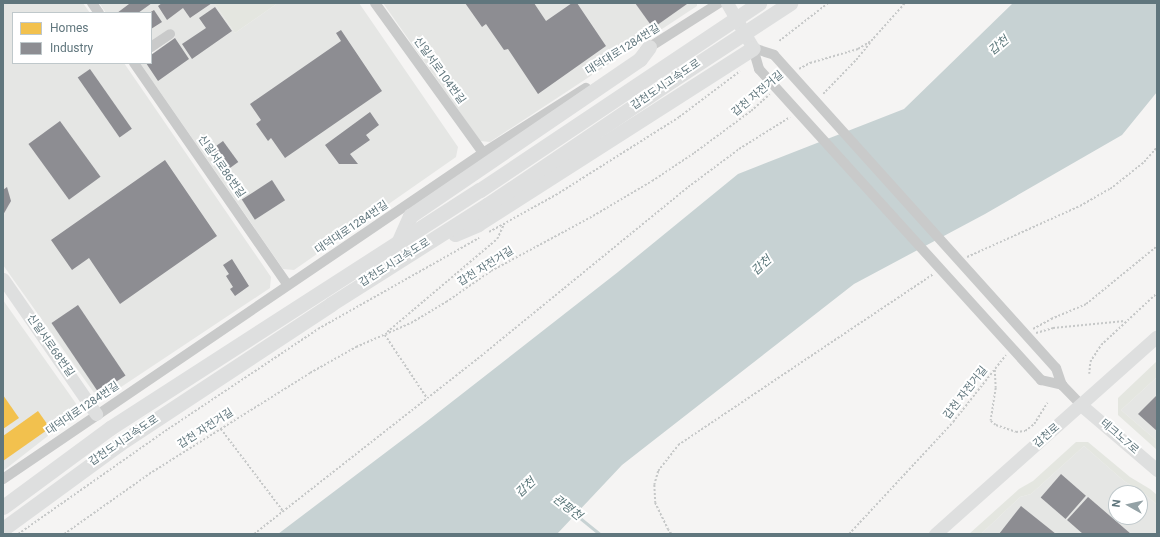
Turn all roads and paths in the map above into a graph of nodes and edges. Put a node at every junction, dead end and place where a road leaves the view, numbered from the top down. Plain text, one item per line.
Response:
1 (92, 3) edge
2 (375, 3) edge
3 (719, 3) edge
4 (727, 3) edge
5 (759, 3) edge
6 (790, 3) edge
7 (828, 3) edge
8 (905, 3) edge
9 (98, 12) edge
10 (170, 34) dead end
11 (779, 41) dead end
12 (871, 41) junction
13 (152, 46) edge
14 (649, 47) junction
15 (753, 48) junction
16 (135, 64) edge
17 (744, 68) dead end
18 (799, 69) dead end
19 (771, 93) dead end
20 (823, 94) dead end
21 (792, 115) dead end
22 (1157, 147) edge
23 (483, 153) junction
24 (504, 224) junction
25 (398, 243) junction
26 (1157, 246) edge
27 (418, 249) junction
28 (966, 257) dead end
29 (938, 270) dead end
30 (3, 279) edge
31 (288, 285) junction
32 (1157, 293) edge
33 (1125, 322) junction
34 (385, 334) junction
35 (1028, 334) dead end
36 (1031, 335) dead end
37 (1157, 336) edge
38 (1010, 351) dead end
39 (995, 370) junction
40 (1089, 374) dead end
41 (1062, 385) junction
42 (427, 398) junction
43 (1047, 403) dead end
44 (1081, 405) junction
45 (96, 414) junction
46 (221, 429) junction
47 (1157, 470) edge
48 (3, 479) edge
49 (3, 507) edge
50 (283, 511) junction
51 (3, 529) edge
52 (18, 534) edge
53 (64, 534) edge
54 (254, 534) edge
55 (672, 534) edge
56 (849, 534) edge
57 (935, 534) edge

1 - 9 street
2 - 23 street, 신일서로104번길
3 - 14 street, 대덕대로1284번길
4 - 15 main road
5 - 25 highway, 갑천도시고속도로
6 - 27 highway, 갑천도시고속도로
7 - 11 path
8 - 12 path, 갑천 자전거길
10 - 13 street
12 - 18 path, 갑천 자전거길
12 - 20 path
14 - 23 street, 대덕대로1284번길
14 - 25 highway
15 - 27 highway
15 - 41 street
15 - 41 street
16 - 31 street, 신일서로86번길
17 - 24 path
19 - 34 path, 갑천 자전거길
21 - 42 path
22 - 28 path
23 - 31 street, 대덕대로1284번길
24 - 34 path
24 - 52 path
25 - 49 highway, 갑천도시고속도로
26 - 35 path
27 - 51 highway, 갑천도시고속도로
29 - 55 path
30 - 45 main road, 신일서로68번길
31 - 45 street, 대덕대로1284번길
32 - 33 path
33 - 36 path
33 - 40 path
34 - 42 path
34 - 46 path, 갑천 자전거길
37 - 44 main road, 갑천로
38 - 39 path, 갑천 자전거길
39 - 43 path
39 - 56 path, 갑천 자전거길
41 - 44 street
42 - 50 path
44 - 47 main road, 테크노7로
44 - 57 main road, 갑천로
45 - 48 street, 대덕대로1284번길
46 - 50 path
46 - 53 path, 갑천 자전거길
50 - 54 path

